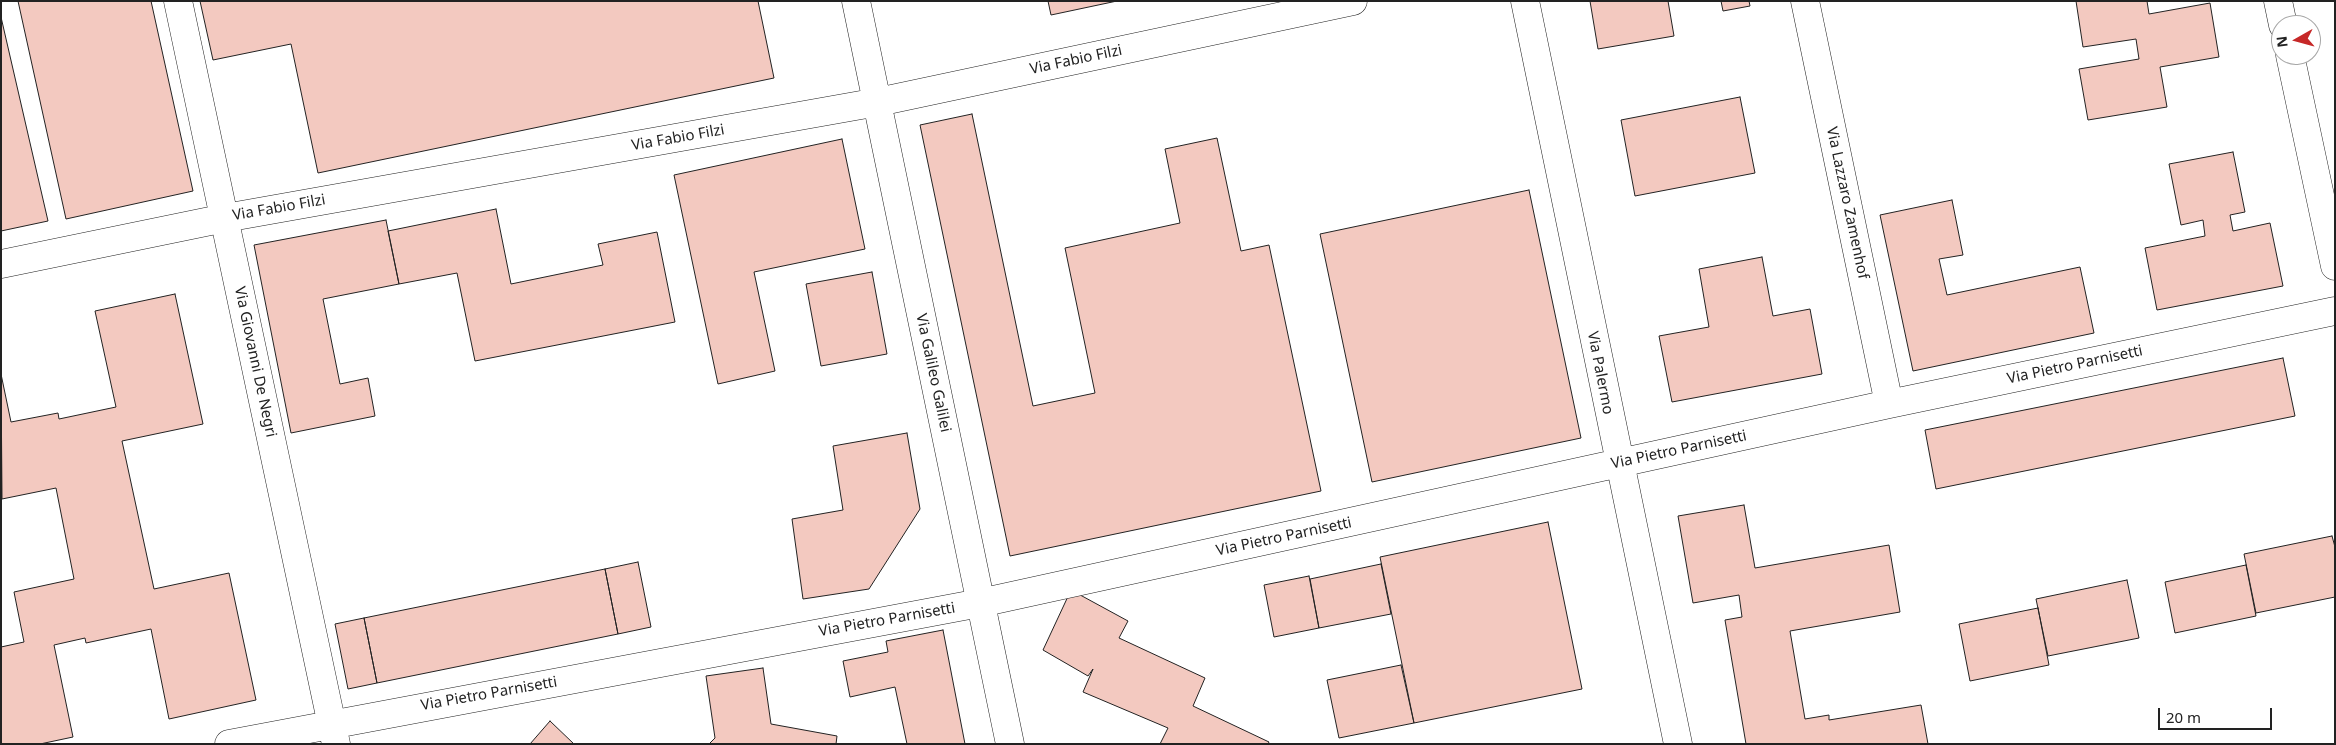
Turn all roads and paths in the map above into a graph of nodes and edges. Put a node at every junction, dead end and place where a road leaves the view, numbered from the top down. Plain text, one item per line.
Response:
1 (178, 1) edge
2 (856, 1) edge
3 (1353, 1) edge
4 (1525, 1) edge
5 (1805, 1) edge
6 (2278, 1) edge
7 (2281, 15) edge
8 (2292, 65) edge
9 (878, 102) junction
10 (225, 218) junction
11 (1, 264) edge
12 (2335, 266) edge
13 (2335, 311) edge
14 (1889, 404) junction
15 (1618, 464) junction
16 (980, 603) junction
17 (334, 733) edge
18 (229, 744) edge
19 (1010, 744) edge
20 (1678, 744) edge

1 - 10 street, Via Giovanni De Negri
2 - 9 street, Via Galileo Galilei
3 - 9 street, Via Fabio Filzi
4 - 15 street, Via Palermo
5 - 14 street, Via Lazzaro Zamenhof
6 - 7 street
8 - 12 street
9 - 10 street, Via Fabio Filzi
9 - 16 street, Via Galileo Galilei
10 - 11 street, Via Fabio Filzi
10 - 17 street, Via Giovanni De Negri
13 - 14 street, Via Pietro Parnisetti
14 - 15 street, Via Pietro Parnisetti
15 - 16 street, Via Pietro Parnisetti
15 - 20 street, Via Palermo
16 - 17 street, Via Pietro Parnisetti
16 - 19 street, Via Galileo Galilei
17 - 18 street, Via Pietro Parnisetti

